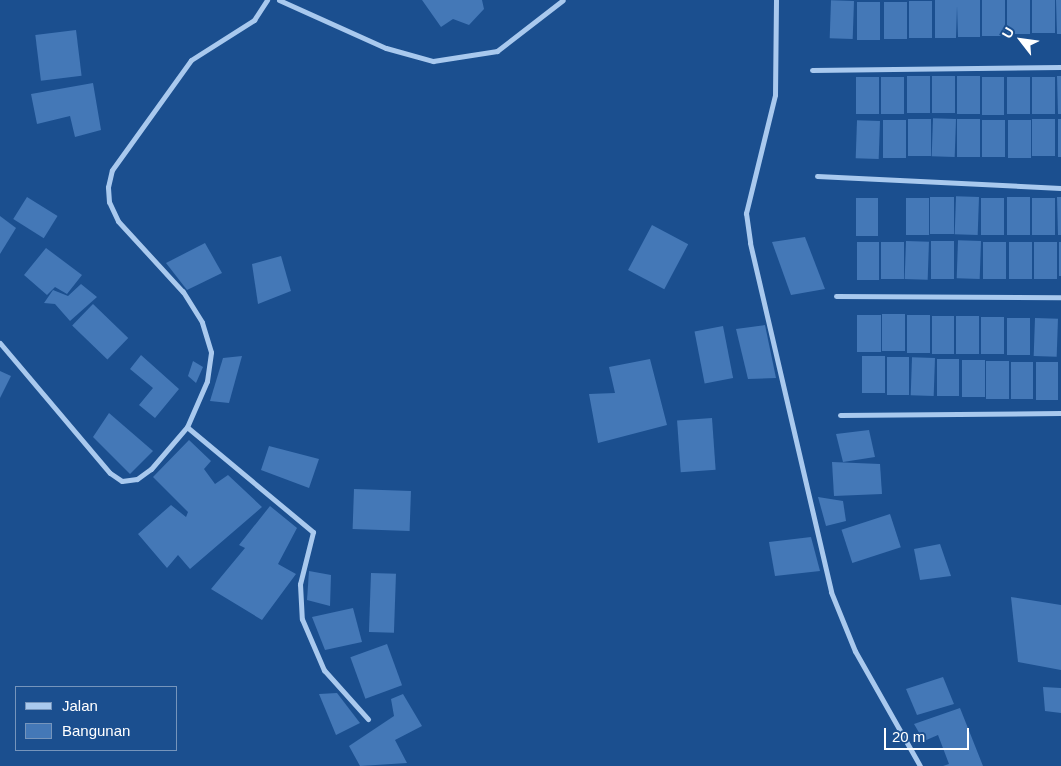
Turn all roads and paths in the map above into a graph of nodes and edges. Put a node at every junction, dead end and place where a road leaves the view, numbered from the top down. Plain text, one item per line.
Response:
1 (267, 0) edge
2 (279, 0) edge
3 (562, 0) edge
4 (776, 0) edge
5 (1061, 67) edge
6 (812, 70) dead end
7 (817, 176) dead end
8 (1061, 188) edge
9 (836, 296) dead end
10 (1061, 297) edge
11 (0, 343) edge
12 (1061, 413) edge
13 (840, 415) dead end
14 (187, 427) junction
15 (368, 719) dead end
16 (920, 766) edge

1 - 14 street
2 - 3 street
4 - 16 street
5 - 6 street
7 - 8 street
9 - 10 street
11 - 14 street
12 - 13 street
14 - 15 street

